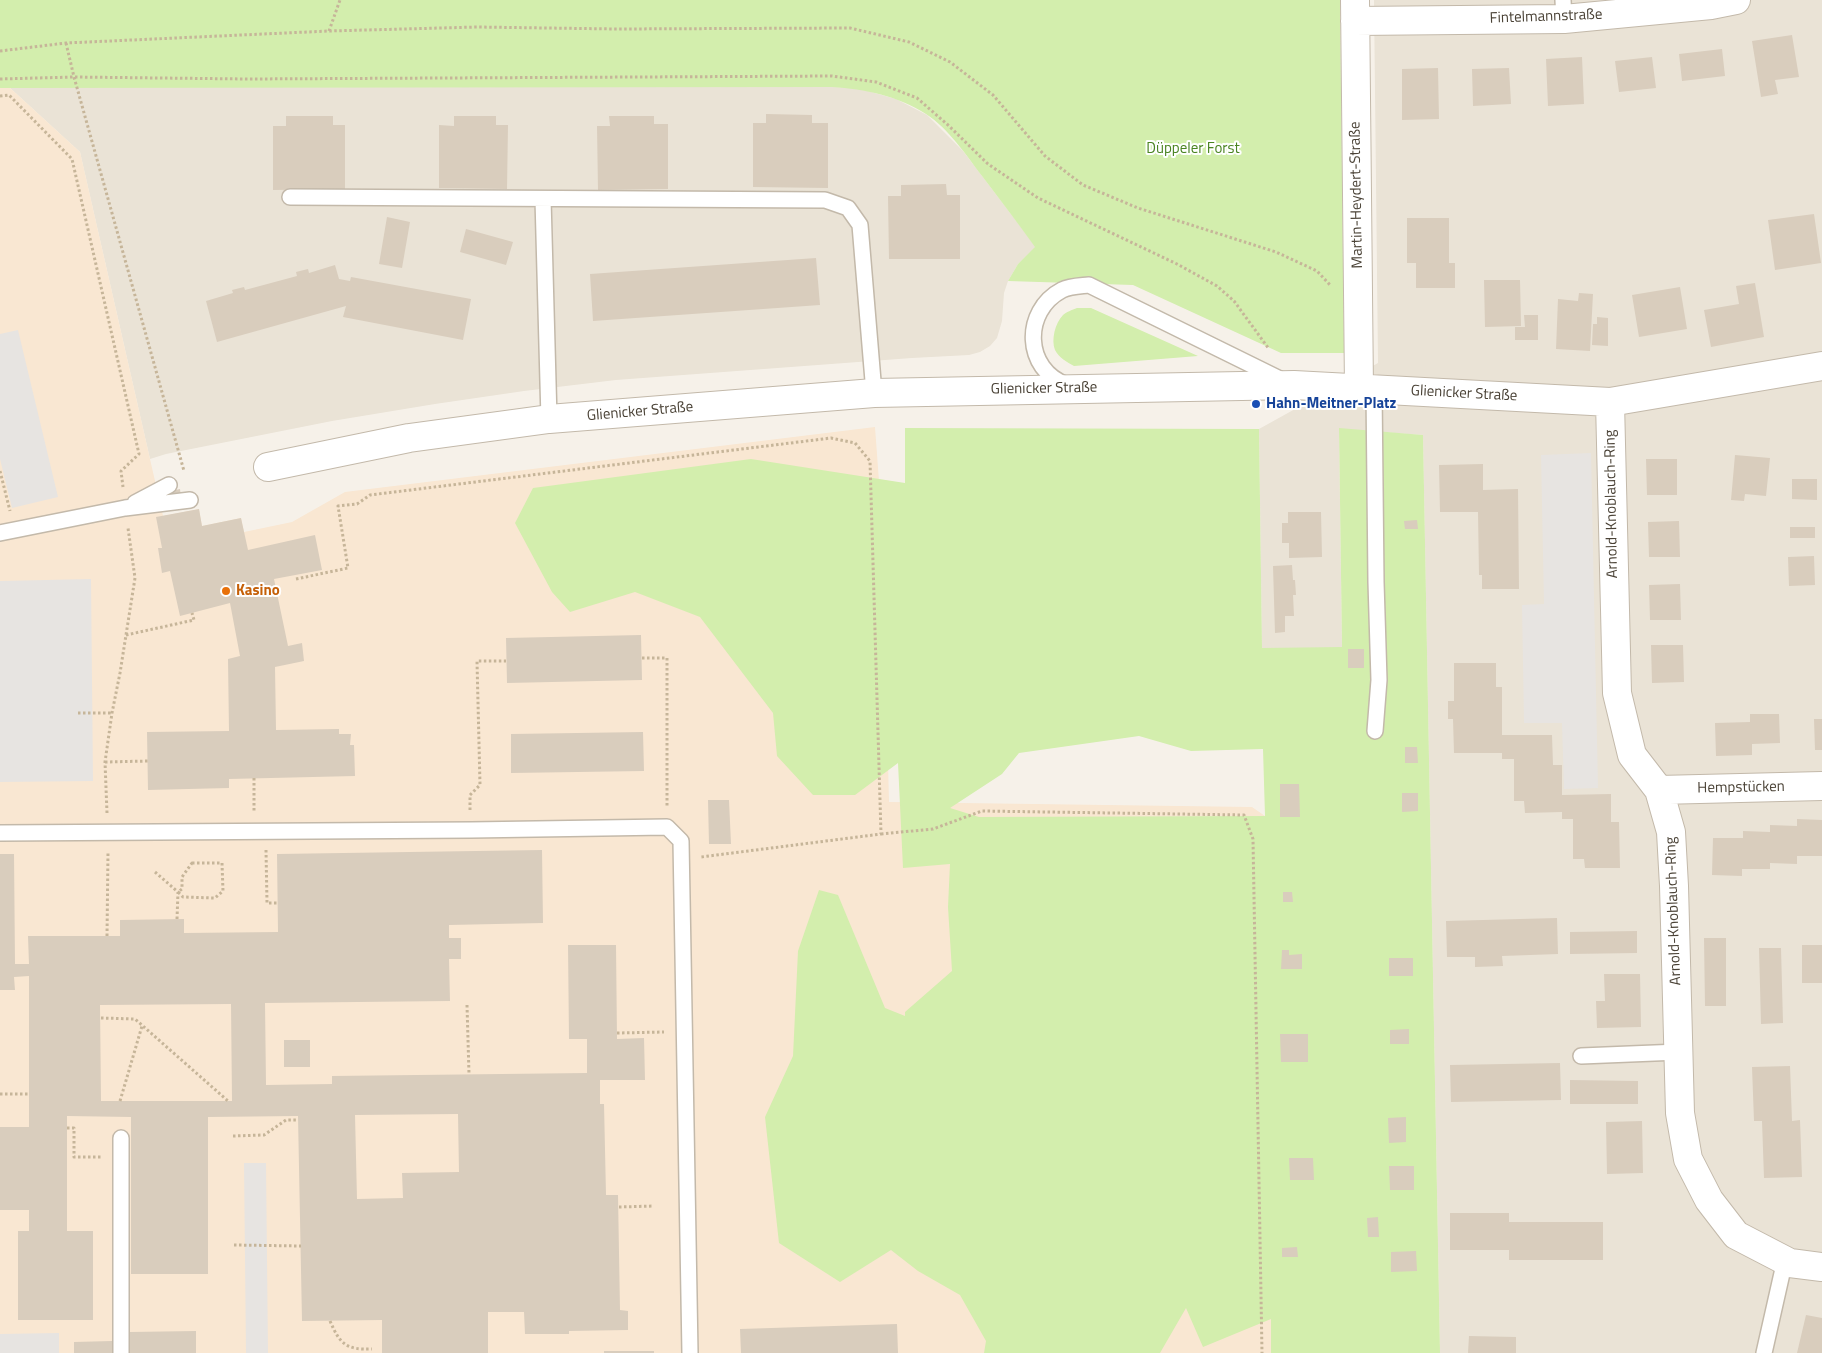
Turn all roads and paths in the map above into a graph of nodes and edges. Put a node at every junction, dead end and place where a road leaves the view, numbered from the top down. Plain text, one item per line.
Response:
1 (340, 0) edge
2 (1736, 0) edge
3 (1564, 9) edge
4 (1355, 10) edge
5 (329, 31) junction
6 (66, 43) junction
7 (0, 51) edge
8 (74, 77) junction
9 (0, 79) edge
10 (0, 96) edge
11 (290, 197) dead end
12 (543, 199) junction
13 (1316, 271) dead end
14 (1822, 366) edge
15 (1294, 385) junction
16 (1076, 388) junction
17 (1367, 389) junction
18 (874, 393) junction
19 (1610, 402) junction
20 (550, 419) junction
21 (268, 467) dead end
22 (0, 471) edge
23 (187, 480) dead end
24 (170, 485) dead end
25 (190, 500) dead end
26 (125, 508) junction
27 (7, 532) edge
28 (296, 580) dead end
29 (192, 613) dead end
30 (126, 635) junction
31 (642, 658) dead end
32 (506, 662) dead end
33 (78, 713) dead end
34 (112, 713) junction
35 (1375, 731) dead end
36 (148, 761) dead end
37 (105, 762) junction
38 (254, 778) dead end
39 (1822, 786) edge
40 (1659, 790) junction
41 (667, 827) junction
42 (471, 830) junction
43 (260, 832) junction
44 (0, 833) edge
45 (108, 833) junction
46 (881, 834) junction
47 (681, 860) junction
48 (155, 872) dead end
49 (178, 892) junction
50 (278, 903) dead end
51 (177, 919) dead end
52 (107, 936) dead end
53 (467, 1005) dead end
54 (101, 1018) dead end
55 (142, 1026) junction
56 (685, 1032) junction
57 (617, 1033) dead end
58 (1679, 1052) junction
59 (1581, 1056) dead end
60 (469, 1074) dead end
61 (0, 1094) edge
62 (30, 1094) dead end
63 (120, 1101) dead end
64 (228, 1101) dead end
65 (298, 1120) dead end
66 (67, 1128) dead end
67 (232, 1136) dead end
68 (121, 1138) dead end
69 (121, 1157) junction
70 (654, 1206) dead end
71 (619, 1207) dead end
72 (234, 1245) dead end
73 (301, 1246) dead end
74 (1785, 1260) junction
75 (1822, 1267) edge
76 (330, 1321) dead end
77 (372, 1349) dead end
78 (121, 1353) edge
79 (690, 1353) edge
80 (1262, 1353) edge
81 (1764, 1353) edge

1 - 5 path
2 - 3 street, Fintelmannstraße
3 - 4 street, Fintelmannstraße
4 - 17 street, Martin-Heydert-Straße
5 - 6 path
5 - 13 path
6 - 7 path
6 - 8 path
8 - 9 path
8 - 15 path
8 - 23 path
10 - 26 path
11 - 12 lane
12 - 18 lane
12 - 20 lane
14 - 19 street, Glienicker Straße
15 - 16 street, Glienicker Straße
15 - 16 lane
15 - 17 street, Glienicker Straße
16 - 18 street, Glienicker Straße
17 - 19 street, Glienicker Straße
17 - 35 lane
18 - 20 street, Glienicker Straße
19 - 40 street, Arnold-Knoblauch-Ring
20 - 21 street, Glienicker Straße
22 - 27 path
24 - 26 lane
25 - 26 lane
26 - 27 lane
26 - 30 path
28 - 46 path
29 - 30 path
30 - 34 path
31 - 41 path
32 - 42 path
33 - 34 path
34 - 37 path
36 - 37 path
37 - 45 path
38 - 43 path
39 - 40 street, Hempstücken
40 - 58 street, Arnold-Knoblauch-Ring
41 - 42 lane
41 - 47 lane
42 - 43 lane
43 - 45 lane
43 - 50 path
44 - 45 lane
45 - 52 path
46 - 47 path
46 - 80 path
47 - 56 lane
48 - 49 path
49 - 49 path
49 - 51 path
53 - 60 path
54 - 55 path
55 - 63 path
55 - 64 path
56 - 57 path
56 - 79 lane
58 - 59 lane
58 - 74 street, Arnold-Knoblauch-Ring
61 - 62 path
65 - 67 path
66 - 69 path
68 - 69 lane
69 - 78 lane
70 - 71 path
72 - 73 path
74 - 75 street, Arnold-Knoblauch-Ring
74 - 81 lane
76 - 77 path

